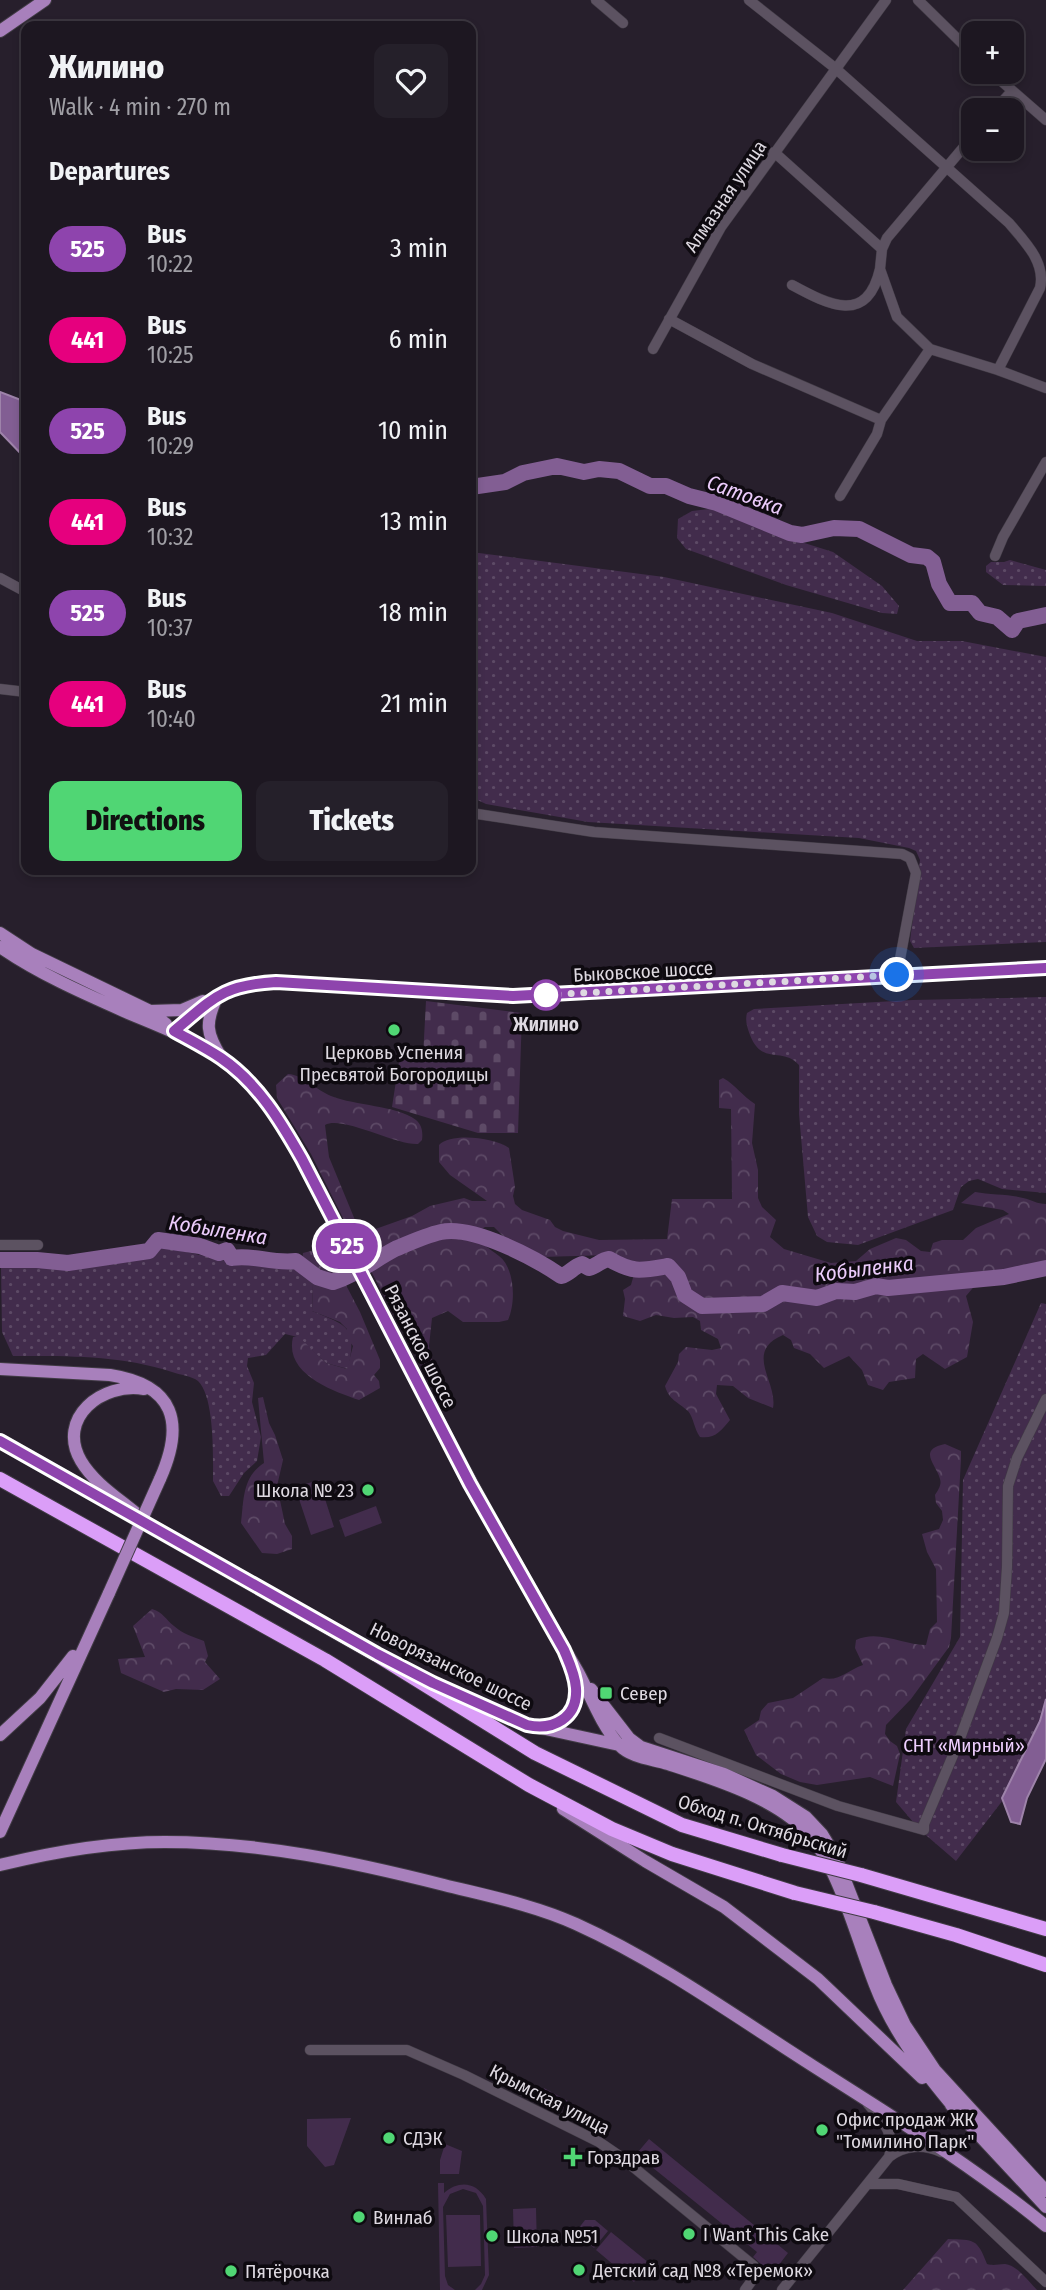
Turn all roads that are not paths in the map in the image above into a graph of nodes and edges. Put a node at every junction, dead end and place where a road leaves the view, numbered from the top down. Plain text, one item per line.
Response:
1 (45, 0) edge
2 (596, 0) edge
3 (749, 0) edge
4 (886, 0) edge
5 (918, 0) edge
6 (623, 23) dead end
7 (0, 31) edge
8 (961, 42) edge
9 (835, 68) junction
10 (1004, 84) edge
11 (1012, 92) junction
12 (1006, 98) edge
13 (1046, 120) edge
14 (961, 150) edge
15 (775, 152) junction
16 (947, 167) junction
17 (882, 249) junction
18 (880, 269) junction
19 (792, 285) dead end
20 (669, 319) junction
21 (653, 349) dead end
22 (930, 349) junction
23 (998, 370) junction
24 (1046, 388) edge
25 (881, 420) junction
26 (1046, 462) edge
27 (840, 496) dead end
28 (995, 556) dead end
29 (0, 578) edge
30 (21, 589) edge
31 (0, 689) edge
32 (21, 691) edge
33 (476, 814) edge
34 (0, 933) edge
35 (0, 947) edge
36 (1046, 968) edge
37 (897, 975) junction
38 (219, 993) junction
39 (150, 1011) junction
40 (174, 1031) junction
41 (222, 1059) junction
42 (0, 1245) edge
43 (38, 1245) dead end
44 (0, 1369) edge
45 (152, 1391) junction
46 (1046, 1399) edge
47 (0, 1441) edge
48 (0, 1479) edge
49 (151, 1525) junction
50 (90, 1632) junction
51 (564, 1650) junction
52 (377, 1654) junction
53 (578, 1673) junction
54 (539, 1728) junction
55 (0, 1735) edge
56 (659, 1738) dead end
57 (619, 1745) junction
58 (641, 1747) junction
59 (528, 1785) junction
60 (0, 1832) edge
61 (0, 1865) edge
62 (1040, 1927) edge
63 (1046, 1965) edge
64 (310, 2050) dead end
65 (861, 2096) junction
66 (956, 2110) junction
67 (889, 2157) junction
68 (958, 2160) junction
69 (868, 2184) junction
70 (1046, 2191) edge
71 (1046, 2207) edge
72 (1046, 2226) edge
73 (1046, 2282) edge
74 (745, 2290) edge
75 (782, 2290) edge

1 - 7 main road
2 - 6 street
3 - 9 street
4 - 9 street, Алмазная улица
5 - 8 street
9 - 15 street, Алмазная улица
9 - 16 street
10 - 11 street
11 - 12 street
11 - 13 street
14 - 16 street
15 - 17 street
15 - 20 street, Алмазная улица
16 - 17 street
16 - 23 street
17 - 18 street
18 - 19 street
18 - 22 street
20 - 21 street, Алмазная улица
20 - 25 street
22 - 23 street
22 - 25 street
23 - 24 street
25 - 27 street
26 - 28 street
29 - 30 street
31 - 32 street
33 - 37 street
34 - 39 main road, Рязанское шоссе
35 - 40 main road, Рязанское шоссе
36 - 37 main road, Быковское шоссе
37 - 38 main road, Быковское шоссе
38 - 39 main road
38 - 40 main road, Быковское шоссе
38 - 41 main road
39 - 40 main road, Рязанское шоссе
40 - 41 main road, Рязанское шоссе
41 - 51 main road, Рязанское шоссе
42 - 43 street
44 - 45 main road
45 - 49 main road
45 - 50 main road, bridge
46 - 56 street
47 - 49 highway, Новорязанское шоссе
48 - 59 highway
49 - 52 highway, Новорязанское шоссе
50 - 55 main road
50 - 60 main road
51 - 53 main road, Рязанское шоссе
51 - 54 main road
52 - 54 main road, Новорязанское шоссе
52 - 62 highway, Обход п. Октябрьский, bridge
53 - 57 main road, Рязанское шоссе
53 - 58 main road, Рязанское шоссе
54 - 57 main road, Новорязанское шоссе
57 - 58 main road, Новорязанское шоссе
57 - 66 main road
58 - 70 main road, Новорязанское шоссе
59 - 63 highway, bridge
59 - 66 main road
61 - 65 main road
64 - 74 street, Крымская улица
65 - 67 street
65 - 68 main road
66 - 71 main road
67 - 68 street
67 - 69 street
68 - 72 main road
69 - 73 street
69 - 75 street

